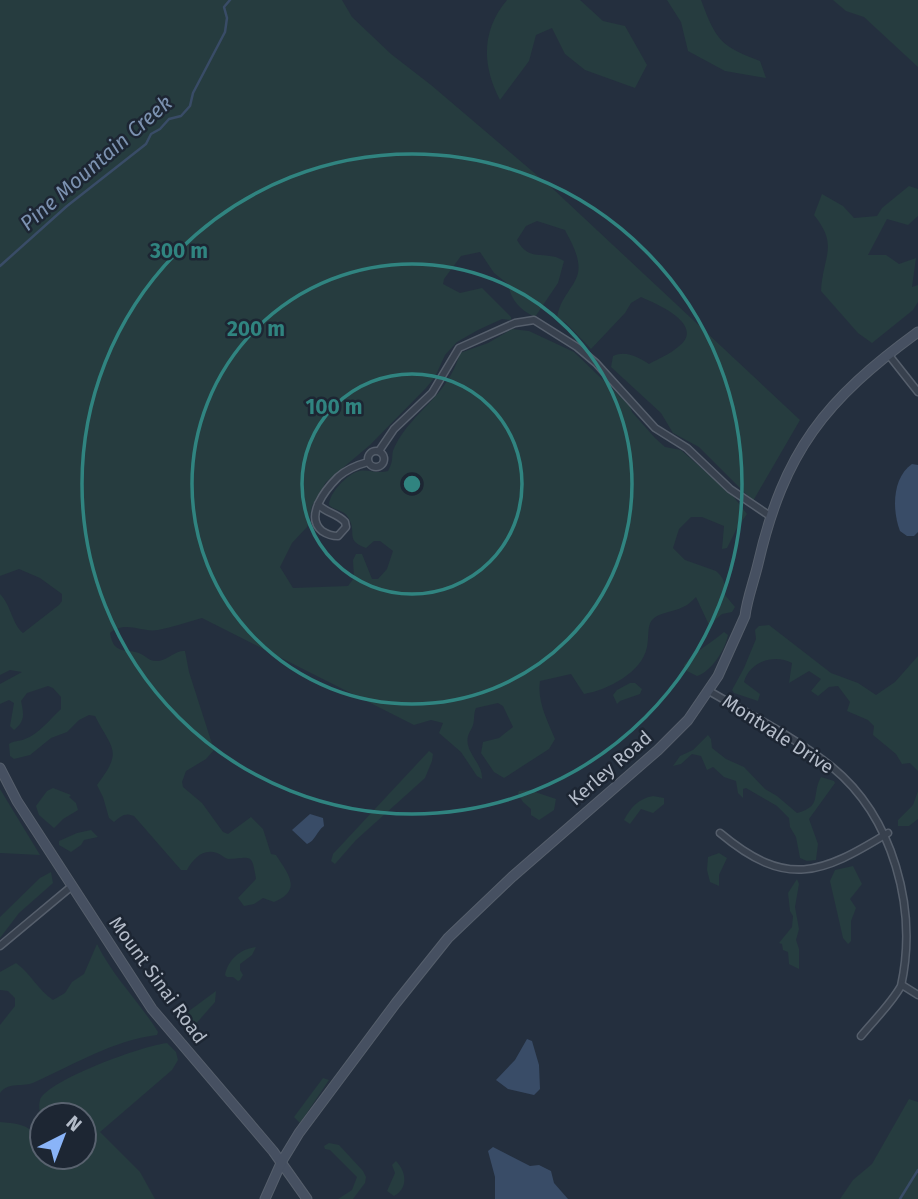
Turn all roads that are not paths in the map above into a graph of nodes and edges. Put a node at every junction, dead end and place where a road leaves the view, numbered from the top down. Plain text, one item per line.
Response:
1 (918, 332) edge
2 (888, 354) junction
3 (918, 392) edge
4 (379, 451) junction
5 (369, 462) junction
6 (318, 504) junction
7 (770, 516) junction
8 (709, 691) junction
9 (0, 768) edge
10 (720, 833) dead end
11 (888, 833) junction
12 (903, 861) dead end
13 (72, 886) junction
14 (0, 946) edge
15 (914, 946) dead end
16 (902, 985) junction
17 (918, 995) edge
18 (861, 1036) dead end
19 (282, 1161) junction
20 (264, 1199) edge
21 (307, 1199) edge

1 - 2 street, Kerley Road
2 - 3 street
2 - 7 street, Kerley Road
4 - 5 street
4 - 5 street
4 - 7 street
5 - 6 street
6 - 6 street
7 - 8 street, Kerley Road
8 - 11 street, Montvale Drive
8 - 19 street, Kerley Road
9 - 13 street, Mount Sinai Road
10 - 11 street
11 - 12 street, Montvale Drive
13 - 14 street
13 - 19 street, Mount Sinai Road
15 - 16 street
16 - 17 street
16 - 18 street
19 - 20 street, Kerley Road
19 - 21 street, Mount Sinai Road

